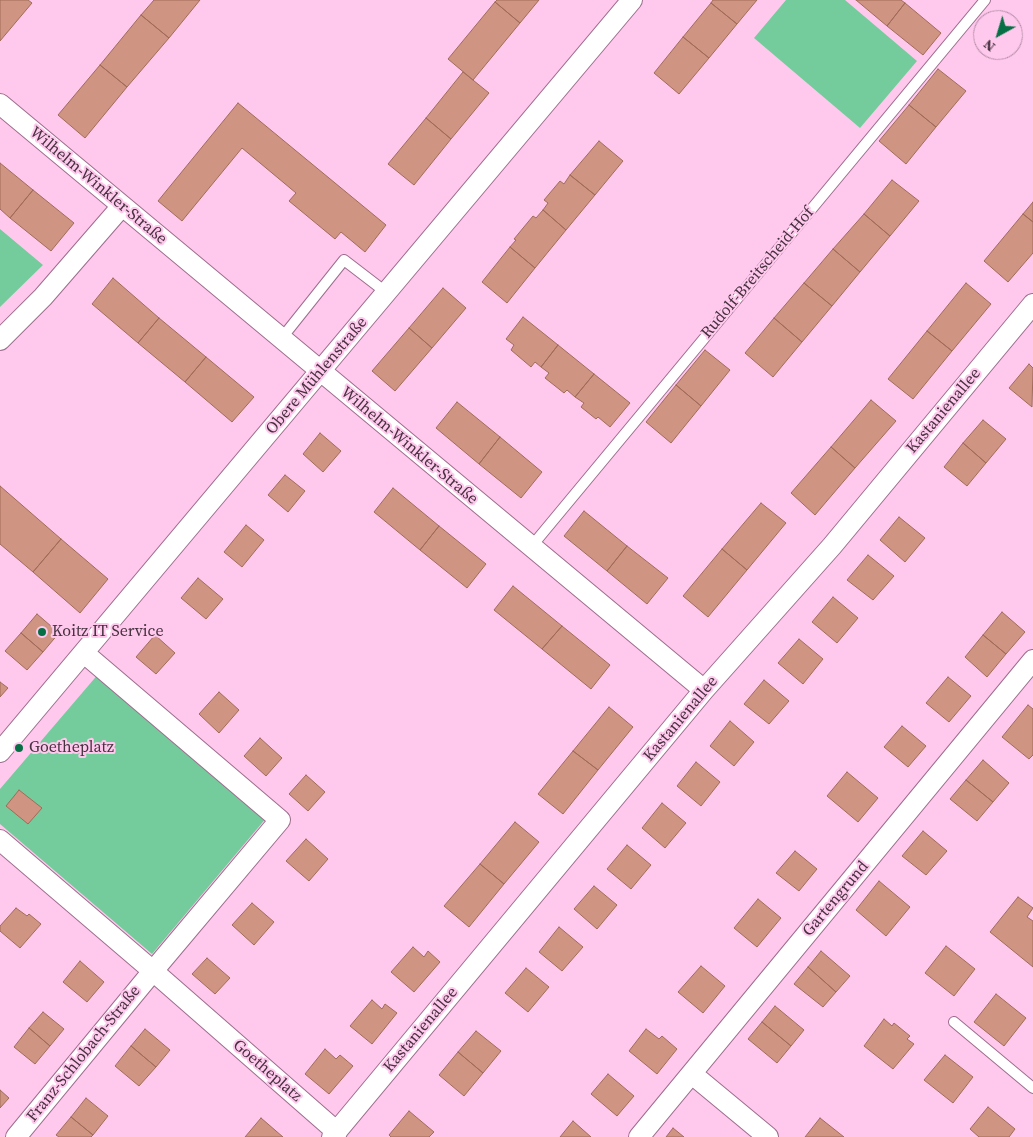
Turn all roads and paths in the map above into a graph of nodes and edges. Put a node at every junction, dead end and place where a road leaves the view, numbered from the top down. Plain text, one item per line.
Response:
1 (632, 0) edge
2 (986, 0) edge
3 (0, 104) edge
4 (122, 206) junction
5 (387, 293) junction
6 (1033, 304) edge
7 (281, 339) junction
8 (0, 340) edge
9 (320, 372) junction
10 (531, 547) junction
11 (84, 652) junction
12 (1033, 660) edge
13 (704, 690) junction
14 (0, 752) edge
15 (0, 840) edge
16 (153, 971) junction
17 (954, 1022) dead end
18 (692, 1074) junction
19 (1033, 1088) edge
20 (334, 1134) edge
21 (16, 1137) edge
22 (640, 1137) edge
23 (768, 1137) edge

1 - 5 street, Obere Mühlenstraße
2 - 10 lane, Rudolf-Breitscheid-Hof
3 - 4 street, Wilhelm-Winkler-Straße
4 - 7 street, Wilhelm-Winkler-Straße
4 - 8 street
5 - 7 lane
5 - 9 street, Obere Mühlenstraße
6 - 13 street, Kastanienallee
7 - 9 street, Wilhelm-Winkler-Straße
9 - 10 street, Wilhelm-Winkler-Straße
9 - 11 street, Obere Mühlenstraße
10 - 13 street, Wilhelm-Winkler-Straße
11 - 14 street, Obere Mühlenstraße
11 - 16 street
12 - 18 street, Gartengrund
13 - 20 street, Kastanienallee
15 - 16 street, Goetheplatz
16 - 20 street, Goetheplatz
16 - 21 street, Franz-Schlobach-Straße
17 - 19 lane
18 - 22 street, Gartengrund
18 - 23 street

